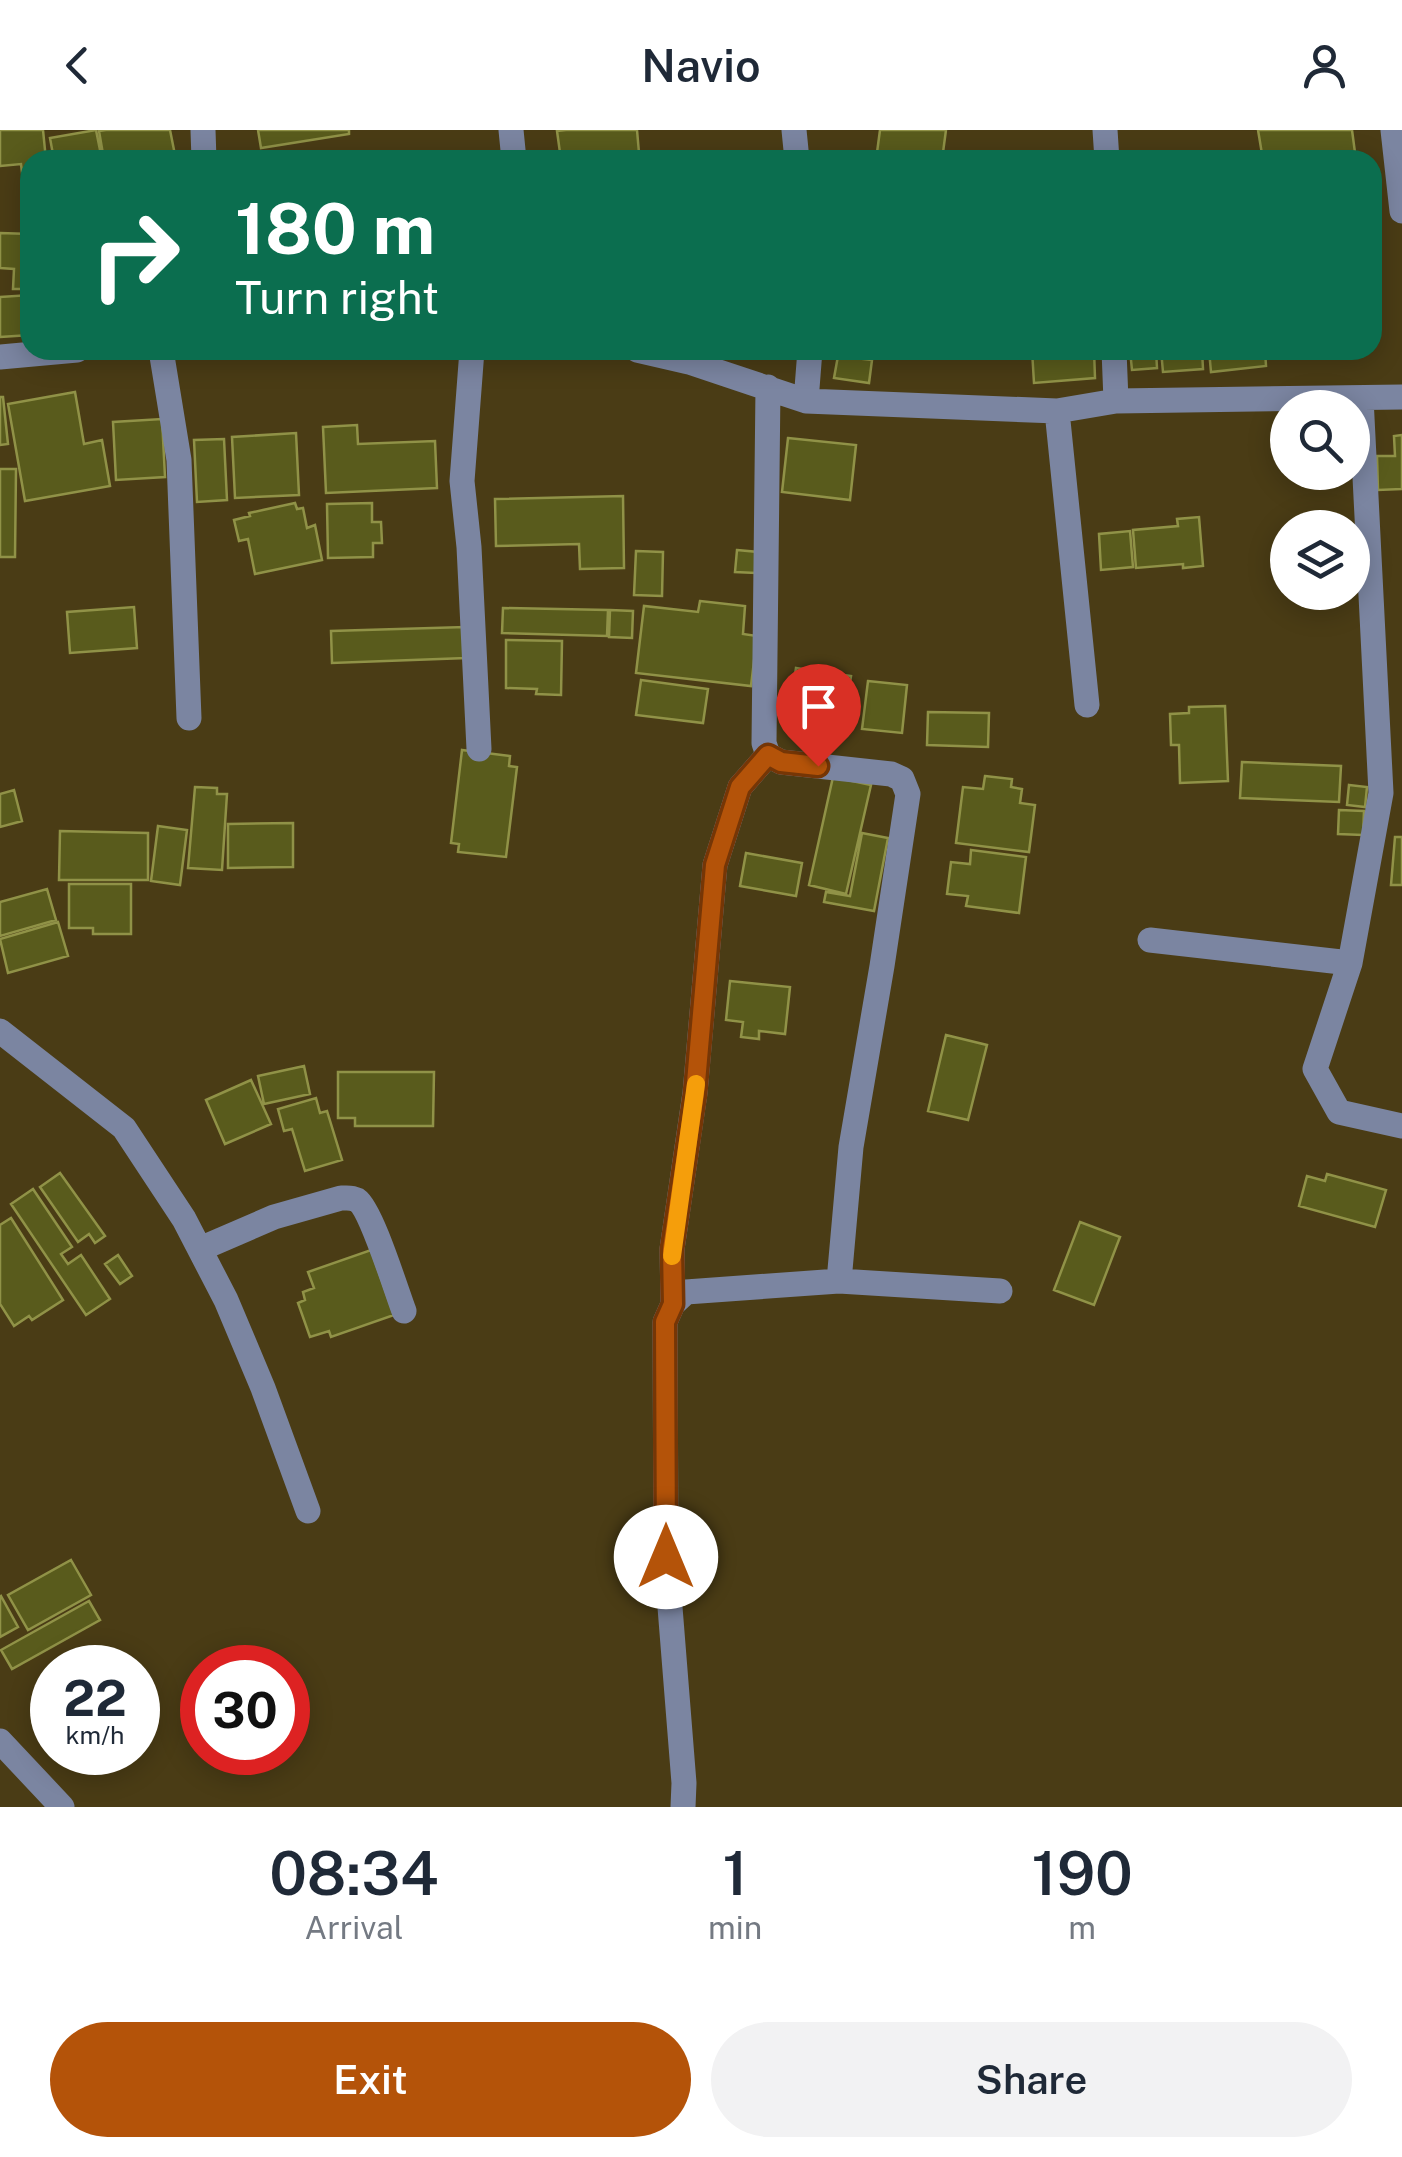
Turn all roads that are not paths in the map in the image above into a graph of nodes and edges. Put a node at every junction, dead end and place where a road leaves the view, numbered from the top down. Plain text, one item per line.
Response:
1 (1393, 130) edge
2 (1402, 211) edge
3 (163, 360) edge
4 (471, 360) edge
5 (680, 360) edge
6 (809, 360) edge
7 (1114, 360) edge
8 (768, 387) junction
9 (1402, 397) edge
10 (1370, 398) edge
11 (1270, 399) edge
12 (806, 401) junction
13 (1116, 401) junction
14 (1056, 412) junction
15 (1366, 490) edge
16 (1087, 705) dead end
17 (189, 718) dead end
18 (479, 749) dead end
19 (768, 755) junction
20 (1150, 940) dead end
21 (1350, 963) junction
22 (0, 1031) edge
23 (1402, 1126) edge
24 (200, 1250) junction
25 (839, 1281) junction
26 (1000, 1291) dead end
27 (673, 1304) junction
28 (404, 1311) dead end
29 (308, 1512) dead end
30 (0, 1741) edge
31 (62, 1807) edge
32 (683, 1807) edge

1 - 2 street
3 - 17 street
4 - 18 street
5 - 8 street
6 - 12 street
7 - 13 street
8 - 12 street
8 - 19 street
9 - 10 street
11 - 13 street
12 - 14 street
13 - 14 street
14 - 16 street
15 - 21 street
19 - 25 street
19 - 27 street
20 - 21 street
21 - 23 street
22 - 24 street
24 - 28 street
24 - 29 street
25 - 26 street
25 - 27 street
27 - 32 street
30 - 31 street

